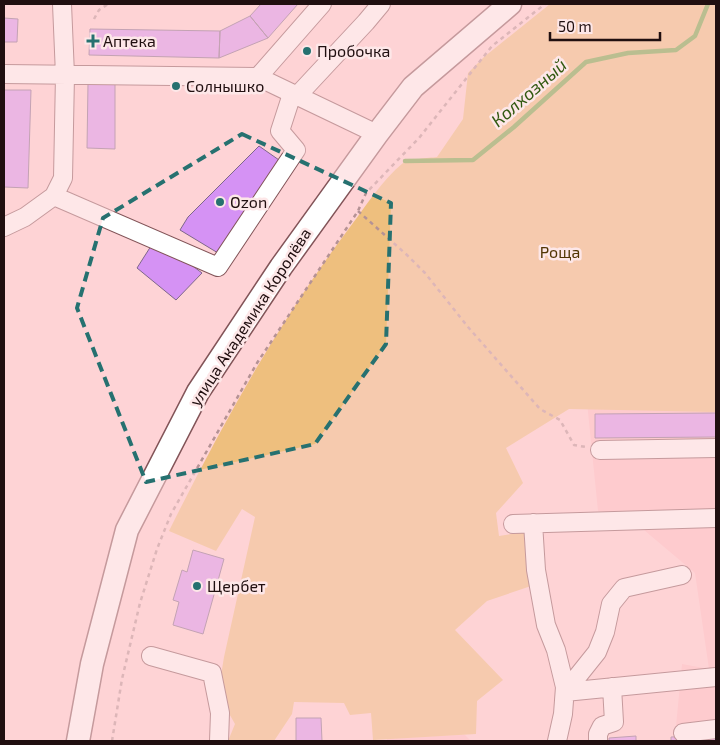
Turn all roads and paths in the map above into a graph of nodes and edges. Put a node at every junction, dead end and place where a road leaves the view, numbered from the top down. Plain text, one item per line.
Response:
1 (62, 4) edge
2 (108, 4) edge
3 (322, 4) edge
4 (381, 4) edge
5 (498, 4) edge
6 (510, 4) edge
7 (545, 4) edge
8 (94, 19) dead end
9 (482, 26) junction
10 (4, 74) edge
11 (65, 75) junction
12 (258, 77) junction
13 (294, 95) junction
14 (377, 134) junction
15 (54, 196) junction
16 (358, 211) junction
17 (4, 227) edge
18 (716, 448) edge
19 (600, 450) joint
20 (716, 518) edge
21 (533, 523) junction
22 (513, 524) dead end
23 (682, 575) dead end
24 (151, 656) dead end
25 (716, 677) edge
26 (612, 687) junction
27 (565, 692) junction
28 (716, 729) edge
29 (683, 733) dead end
30 (78, 741) edge
31 (112, 741) edge
32 (219, 741) edge
33 (557, 741) edge
34 (598, 741) edge

1 - 11 street
2 - 8 path
3 - 12 street
4 - 13 street
5 - 9 main road
6 - 9 main road, улица Академика Королёва
7 - 16 path
9 - 14 main road, улица Академика Королёва
10 - 11 street
11 - 12 street
11 - 15 street
12 - 13 street
13 - 14 street
13 - 15 street
14 - 30 main road, улица Академика Королёва
15 - 17 street
16 - 19 path
16 - 31 path
18 - 19 street
20 - 21 street
21 - 22 street
21 - 27 street
23 - 27 street
24 - 32 street
25 - 26 street
26 - 27 street
26 - 34 street
27 - 33 street
28 - 29 street

